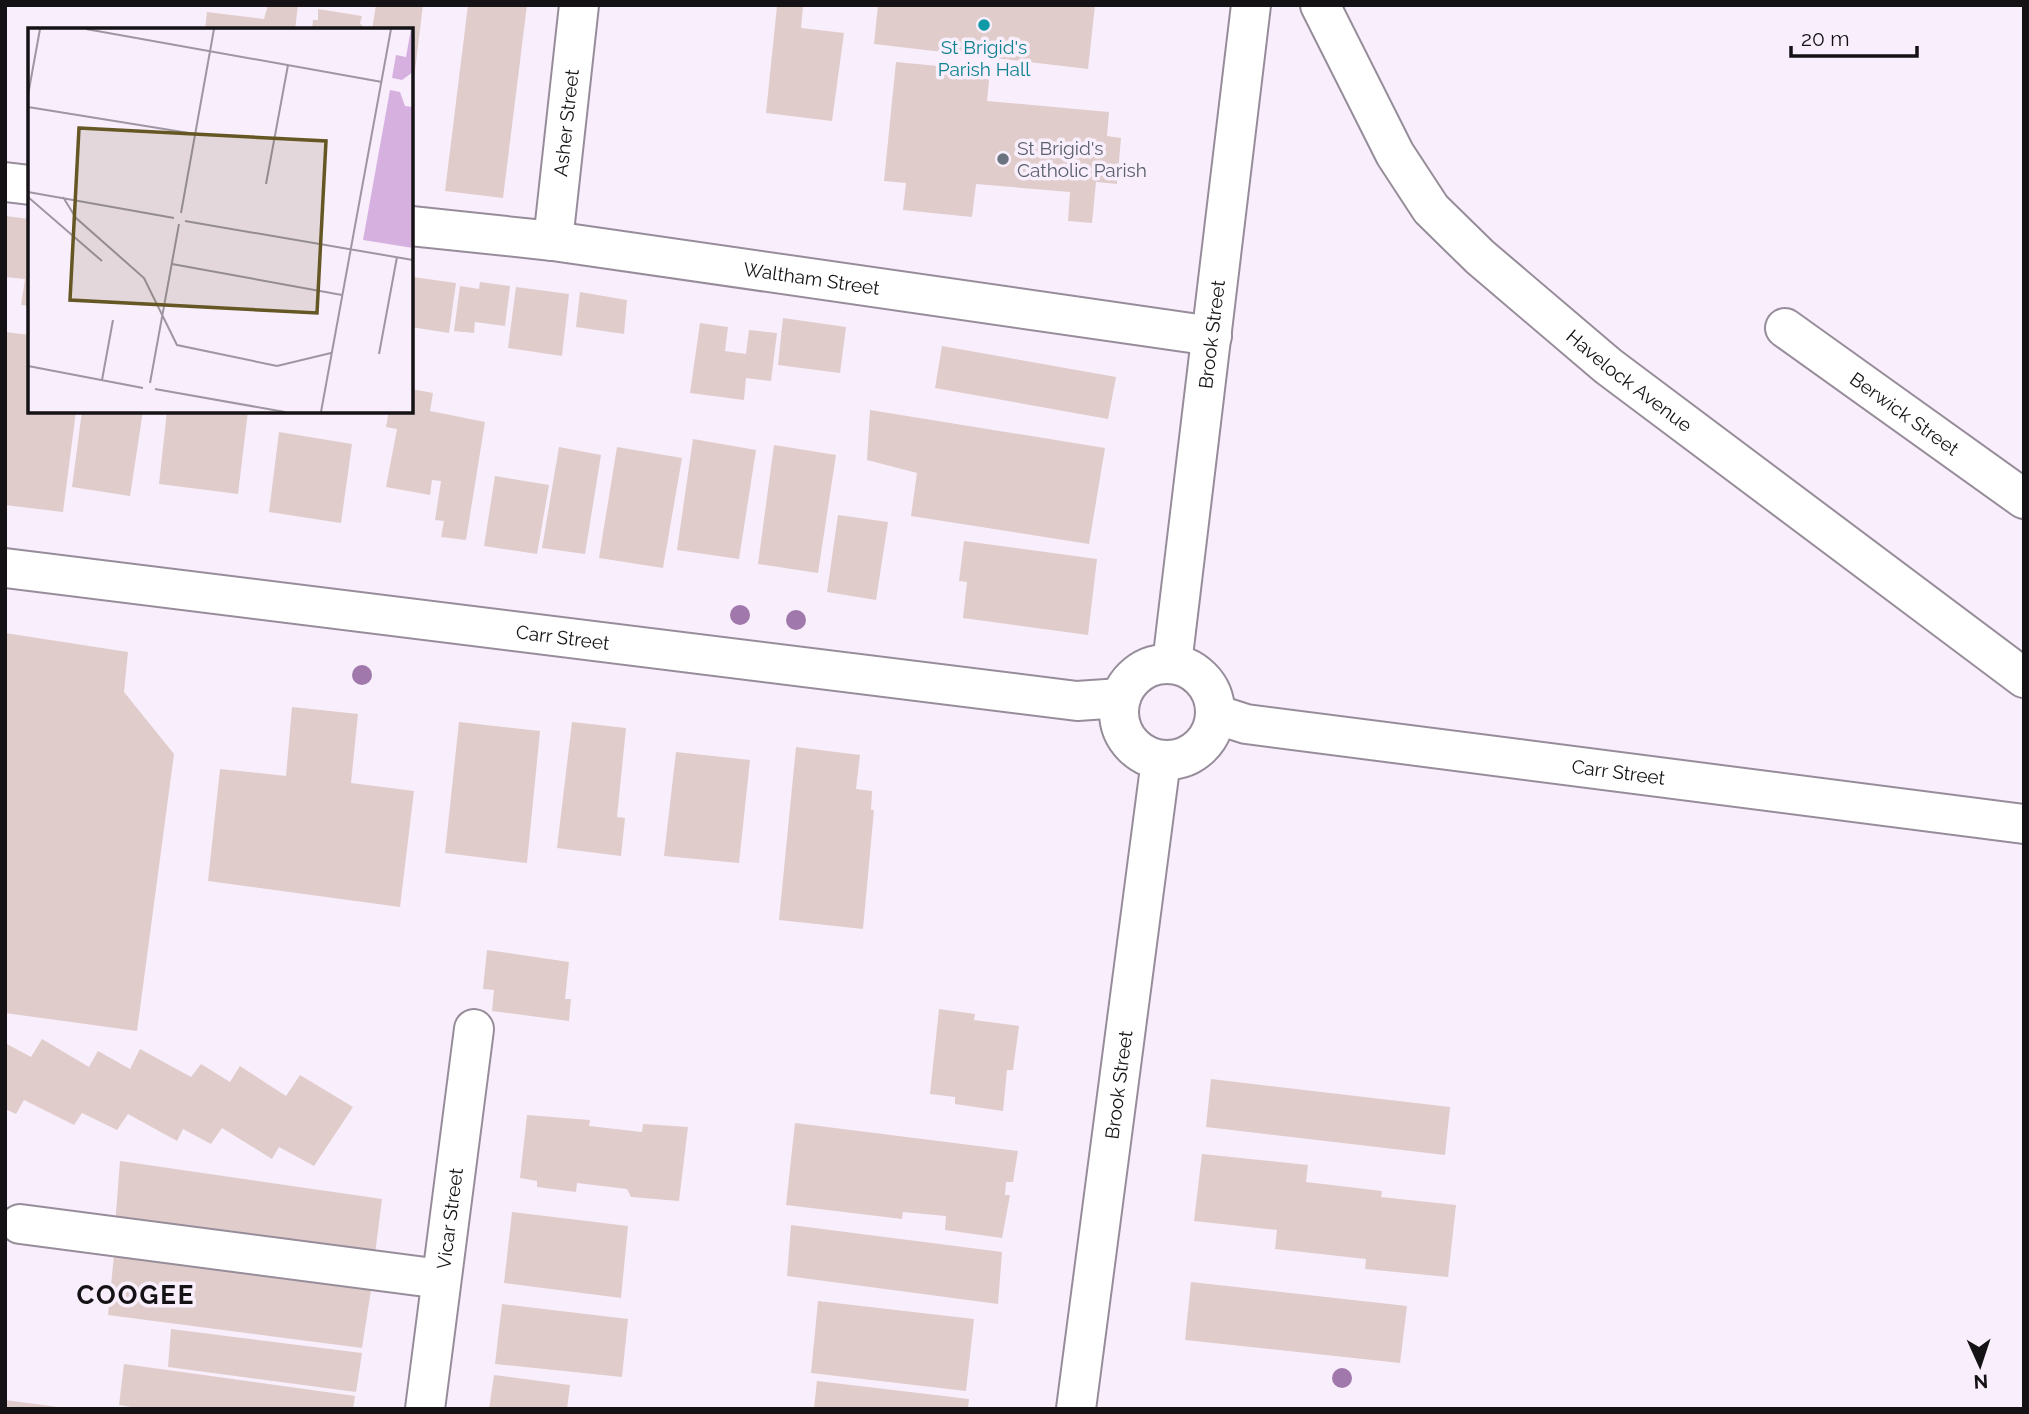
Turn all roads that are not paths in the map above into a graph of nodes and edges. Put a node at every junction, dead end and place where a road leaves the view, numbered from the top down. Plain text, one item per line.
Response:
1 (579, 5) edge
2 (1251, 5) edge
3 (1320, 5) edge
4 (5, 182) edge
5 (28, 185) edge
6 (413, 226) edge
7 (553, 241) junction
8 (1785, 328) dead end
9 (1212, 337) junction
10 (2024, 499) edge
11 (5, 568) edge
12 (1172, 664) junction
13 (2024, 678) edge
14 (1121, 698) junction
15 (1215, 714) junction
16 (1161, 760) junction
17 (2024, 824) edge
18 (474, 1029) dead end
19 (20, 1224) dead end
20 (441, 1279) junction
21 (425, 1409) edge
22 (1076, 1409) edge

1 - 7 street, Asher Street
2 - 9 street, Brook Street
3 - 13 street, Havelock Avenue
4 - 5 street
6 - 7 street, Waltham Street
7 - 9 street, Waltham Street
8 - 10 street, Berwick Street
9 - 12 street, Brook Street
11 - 14 street, Carr Street
12 - 14 street
12 - 15 street
14 - 16 street
15 - 16 street
15 - 17 street, Carr Street
16 - 22 street, Brook Street
18 - 20 street, Vicar Street
19 - 20 street
20 - 21 street, Vicar Street

